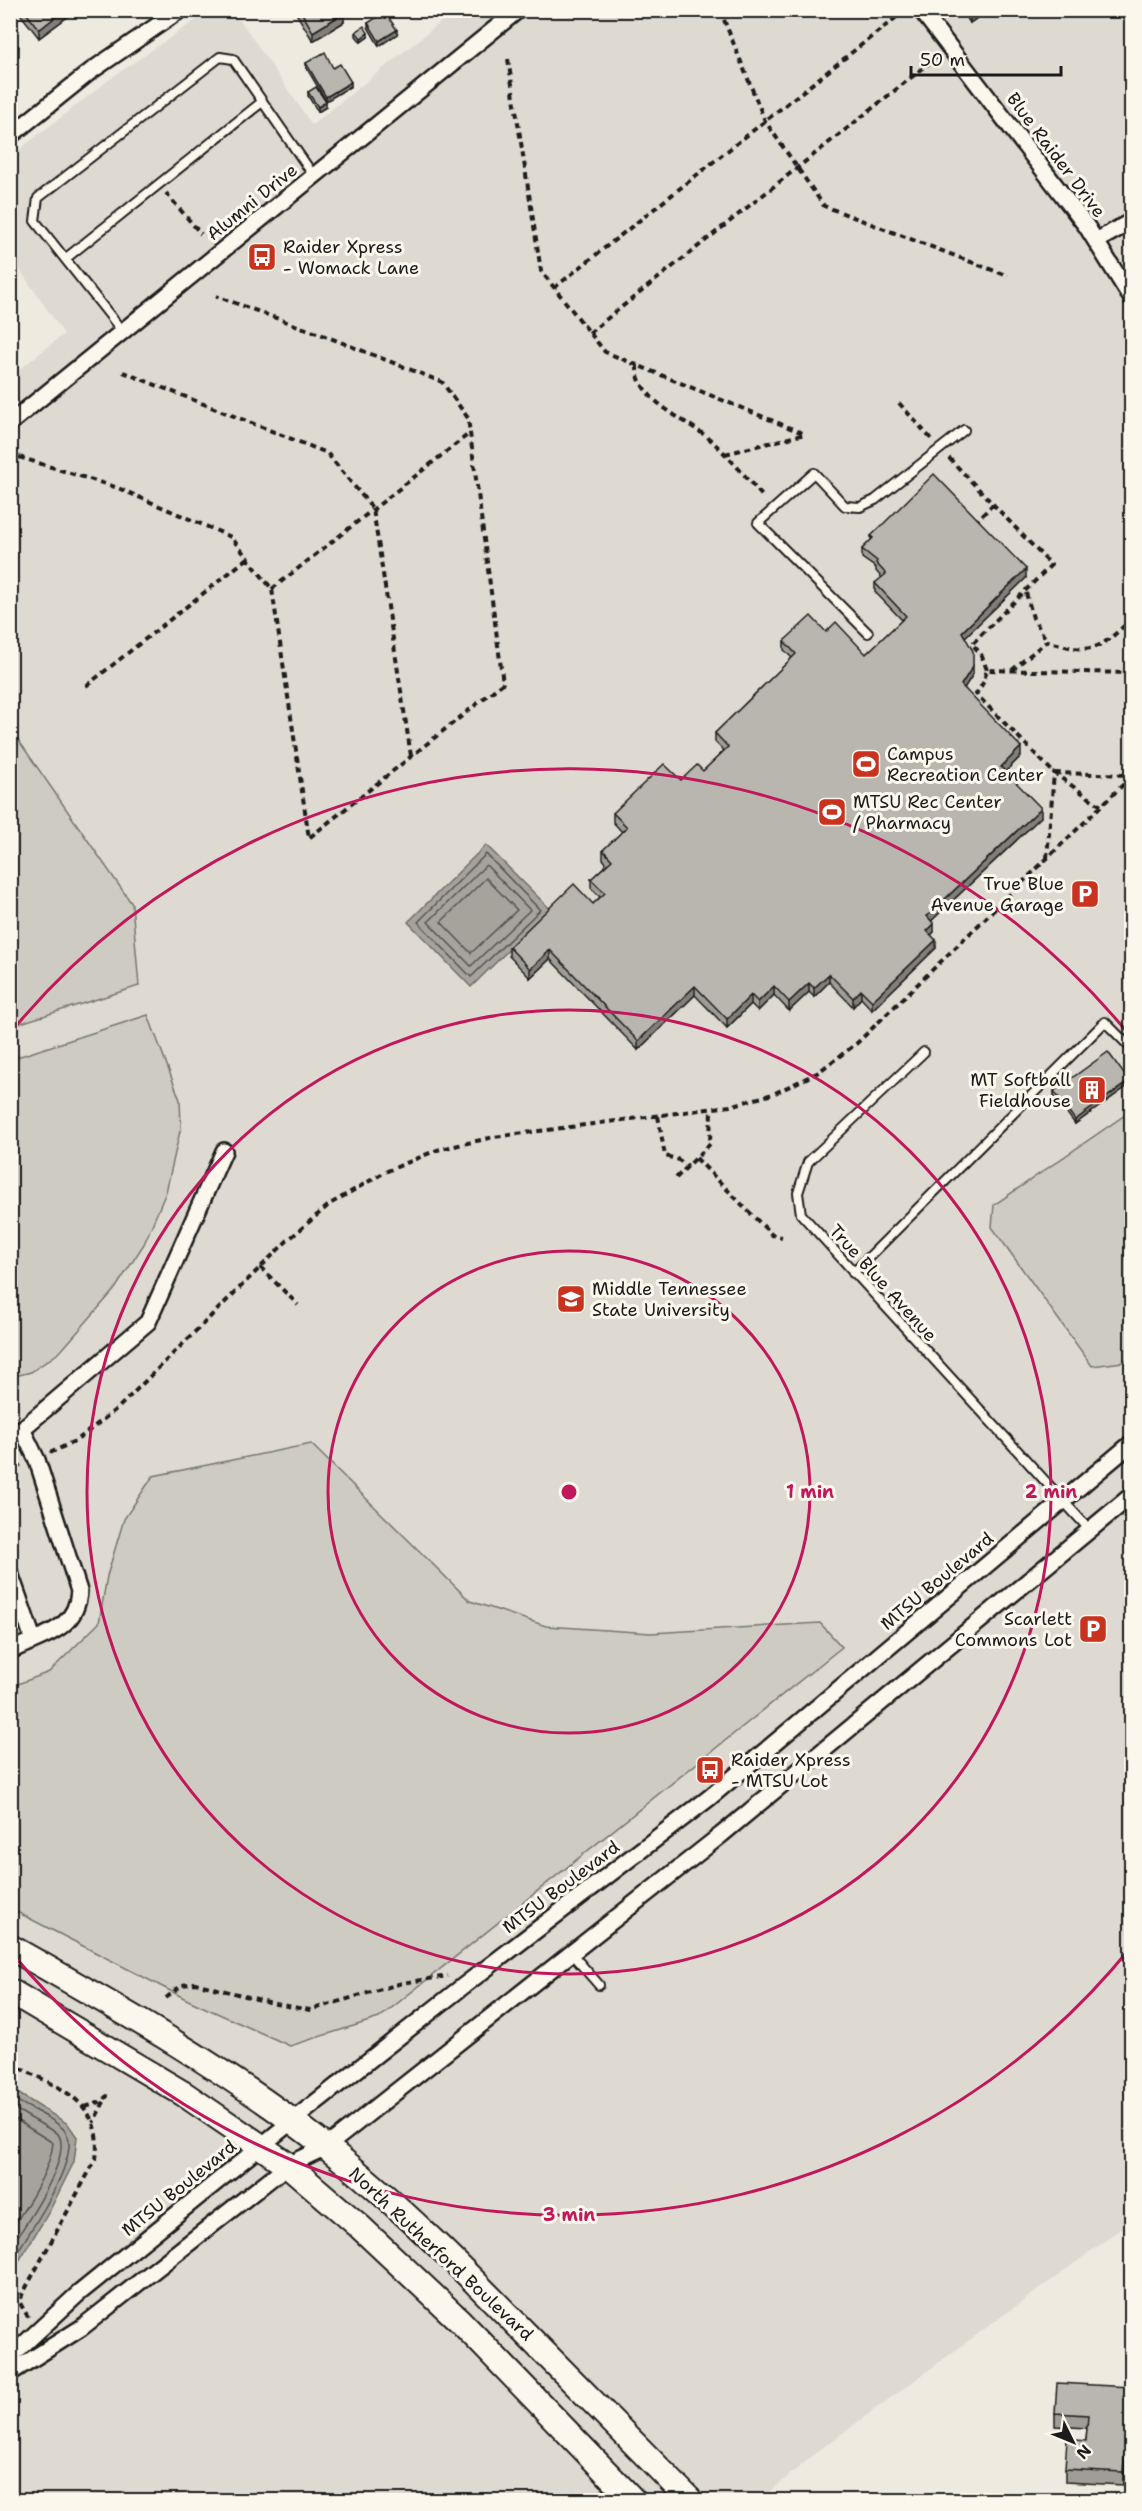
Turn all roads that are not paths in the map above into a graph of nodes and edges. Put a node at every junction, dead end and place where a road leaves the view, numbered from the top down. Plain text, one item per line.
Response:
1 (180, 10) edge
2 (518, 10) edge
3 (921, 10) edge
4 (262, 102) junction
5 (10, 136) edge
6 (314, 176) junction
7 (1131, 221) edge
8 (1096, 241) junction
9 (65, 259) junction
10 (1131, 299) edge
11 (123, 332) junction
12 (10, 423) edge
13 (964, 430) dead end
14 (868, 633) dead end
15 (1131, 1049) edge
16 (924, 1052) dead end
17 (224, 1151) dead end
18 (853, 1273) junction
19 (16, 1432) edge
20 (1131, 1443) edge
21 (1131, 1495) edge
22 (1062, 1501) junction
23 (1089, 1529) junction
24 (10, 1573) edge
25 (33, 1639) junction
26 (10, 1652) edge
27 (10, 1947) edge
28 (571, 1953) junction
29 (599, 1984) dead end
30 (10, 1991) edge
31 (292, 2121) junction
32 (261, 2146) junction
33 (326, 2147) junction
34 (288, 2165) junction
35 (10, 2357) edge
36 (10, 2373) edge
37 (633, 2500) edge
38 (690, 2500) edge

1 - 5 street
2 - 6 street, Alumni Drive
3 - 8 street, Blue Raider Drive
4 - 6 lane
4 - 9 lane
4 - 9 lane
6 - 11 street, Alumni Drive
7 - 8 street
8 - 10 street, Blue Raider Drive
9 - 11 lane
11 - 12 street, Alumni Drive
13 - 14 lane
15 - 18 lane
16 - 18 lane, True Blue Avenue
17 - 19 street
18 - 22 lane, True Blue Avenue
19 - 25 street
20 - 22 street, MTSU Boulevard
21 - 23 street
22 - 23 lane, True Blue Avenue
22 - 31 street, MTSU Boulevard
23 - 28 street
24 - 25 street
25 - 26 street
27 - 31 main road, North Rutherford Boulevard
28 - 29 lane
28 - 33 street
30 - 32 main road, North Rutherford Boulevard
31 - 32 street, MTSU Boulevard
31 - 33 main road, North Rutherford Boulevard
32 - 34 main road, North Rutherford Boulevard
32 - 35 street, MTSU Boulevard
33 - 34 street
33 - 38 main road, North Rutherford Boulevard
34 - 36 street
34 - 37 main road, North Rutherford Boulevard

